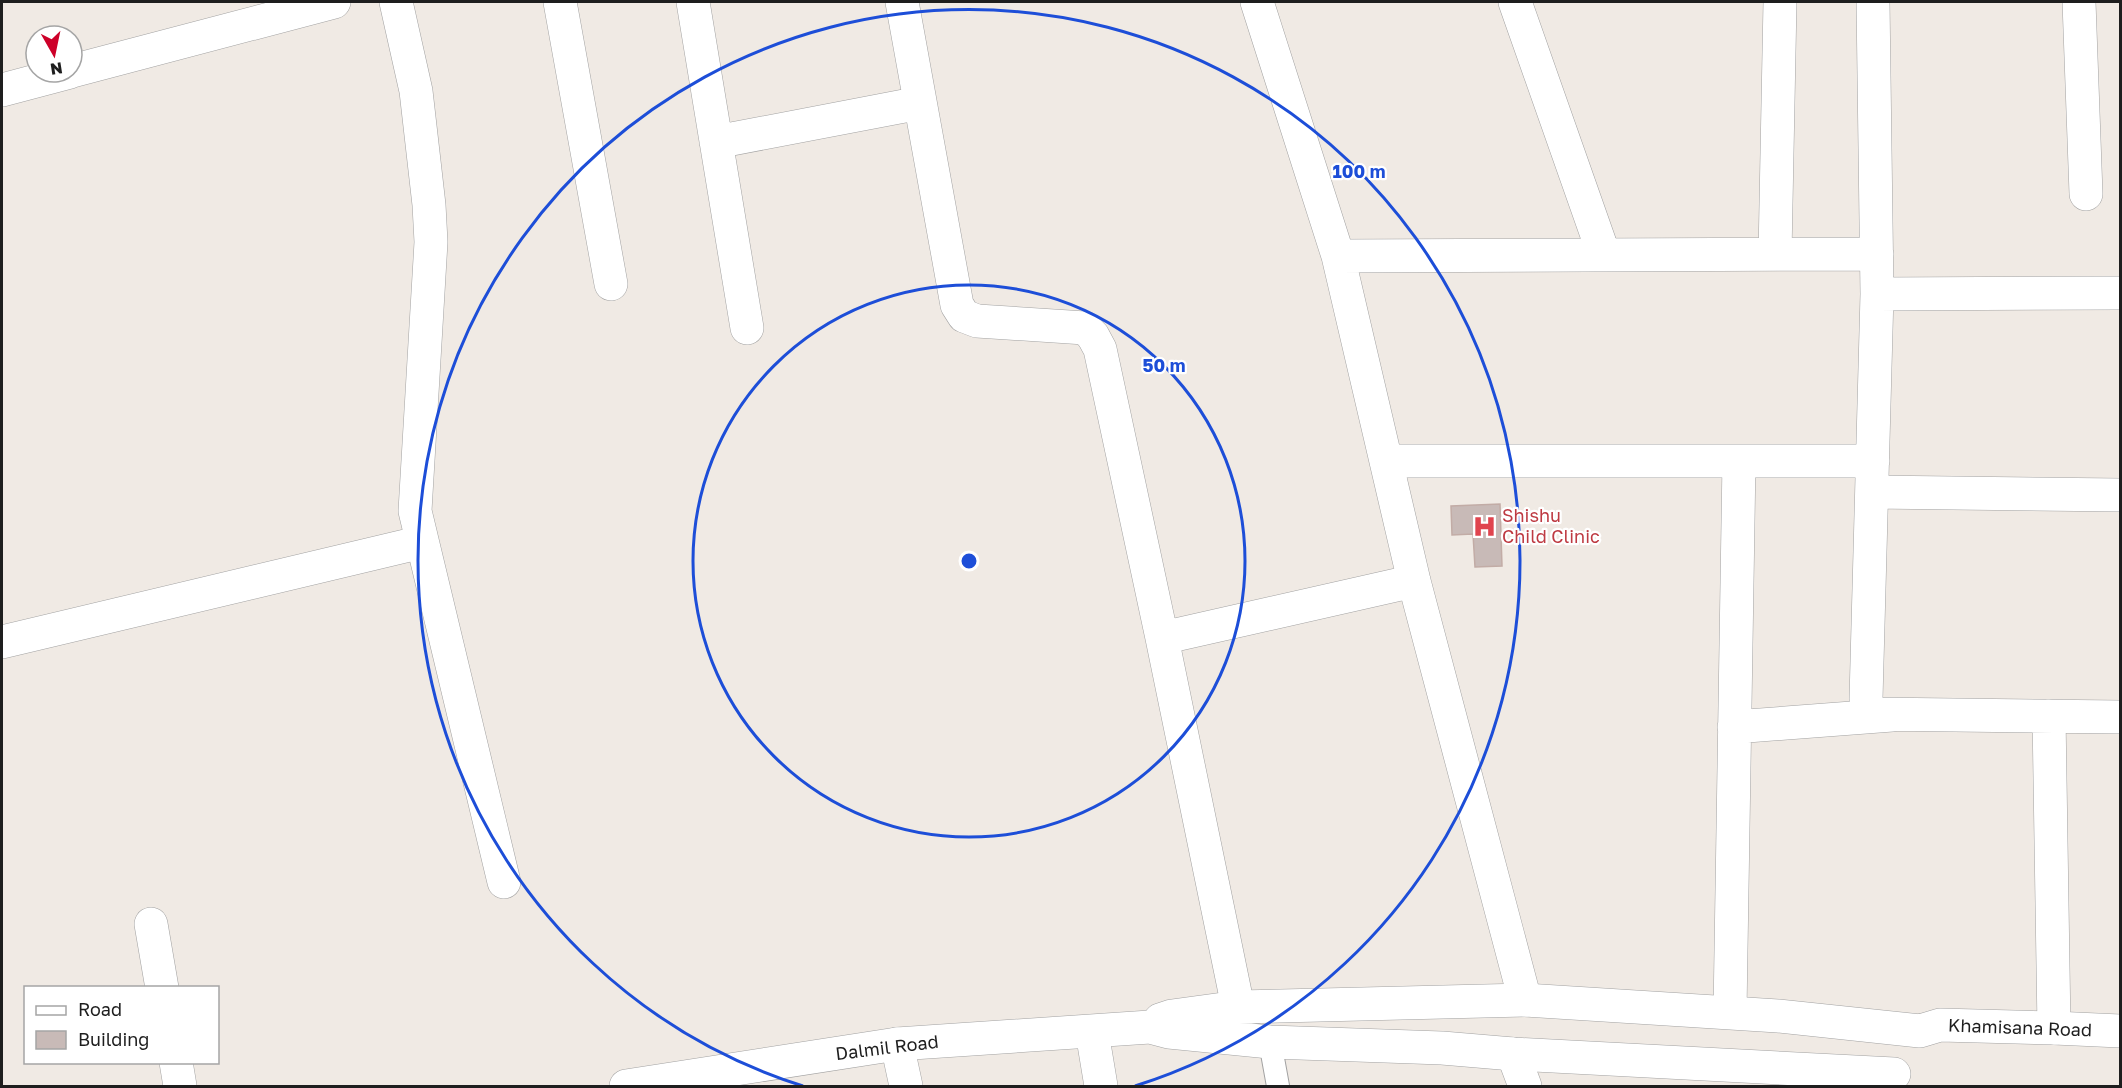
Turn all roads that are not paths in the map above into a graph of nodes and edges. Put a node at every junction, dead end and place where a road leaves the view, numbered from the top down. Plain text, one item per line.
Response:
1 (333, 2) edge
2 (396, 2) edge
3 (561, 2) edge
4 (693, 2) edge
5 (902, 2) edge
6 (1257, 2) edge
7 (1515, 2) edge
8 (1780, 2) edge
9 (1873, 2) edge
10 (2079, 2) edge
11 (84, 69) edge
12 (25, 84) edge
13 (2, 90) edge
14 (920, 103) junction
15 (716, 142) junction
16 (2086, 194) dead end
17 (1775, 254) junction
18 (1877, 254) junction
19 (1604, 255) junction
20 (1338, 256) junction
21 (611, 284) dead end
22 (2121, 293) edge
23 (1877, 294) junction
24 (747, 328) dead end
25 (1386, 461) junction
26 (1739, 461) junction
27 (1872, 477) junction
28 (2121, 495) edge
29 (422, 542) junction
30 (1414, 581) junction
31 (1162, 638) junction
32 (2, 642) edge
33 (1892, 715) junction
34 (2049, 716) junction
35 (2121, 717) edge
36 (1734, 727) junction
37 (504, 882) dead end
38 (151, 924) dead end
39 (162, 986) edge
40 (1526, 1000) junction
41 (1238, 1007) junction
42 (1730, 1012) junction
43 (1150, 1027) junction
44 (2054, 1028) junction
45 (1920, 1031) junction
46 (2121, 1031) edge
47 (1092, 1032) junction
48 (1270, 1042) junction
49 (897, 1044) junction
50 (1513, 1054) junction
51 (176, 1064) edge
52 (712, 1080) edge
53 (1899, 1080) edge
54 (180, 1086) edge
55 (626, 1086) edge
56 (906, 1086) edge
57 (1101, 1086) edge
58 (1278, 1086) edge
59 (1525, 1086) edge

1 - 11 street
2 - 29 street
3 - 21 street
4 - 15 street
5 - 14 street
6 - 20 street
7 - 19 street
8 - 17 street
9 - 18 street
10 - 16 street
12 - 13 street
14 - 15 street
14 - 31 street
15 - 24 street
17 - 18 street
17 - 19 street
18 - 23 street
19 - 20 street
20 - 25 street
22 - 23 street
23 - 27 street
25 - 26 street
25 - 30 street
26 - 27 street
26 - 36 street
27 - 28 street
27 - 33 street
29 - 32 street
29 - 37 street
30 - 31 street
30 - 40 street
31 - 41 street
33 - 34 street
33 - 36 street
34 - 35 street
34 - 44 street
36 - 42 street
38 - 39 street
40 - 41 street, Khamisana Road
40 - 42 street, Khamisana Road
41 - 43 street, Khamisana Road
42 - 45 street, Khamisana Road
43 - 47 street, Dalmil Road
43 - 48 street
44 - 45 street, Khamisana Road
44 - 46 street, Khamisana Road
45 - 53 street
47 - 49 street, Dalmil Road
47 - 57 street
48 - 50 street
48 - 58 lane
49 - 52 street, Dalmil Road
49 - 56 street
50 - 53 street
50 - 59 street
51 - 54 street
52 - 55 street, Dalmil Road

